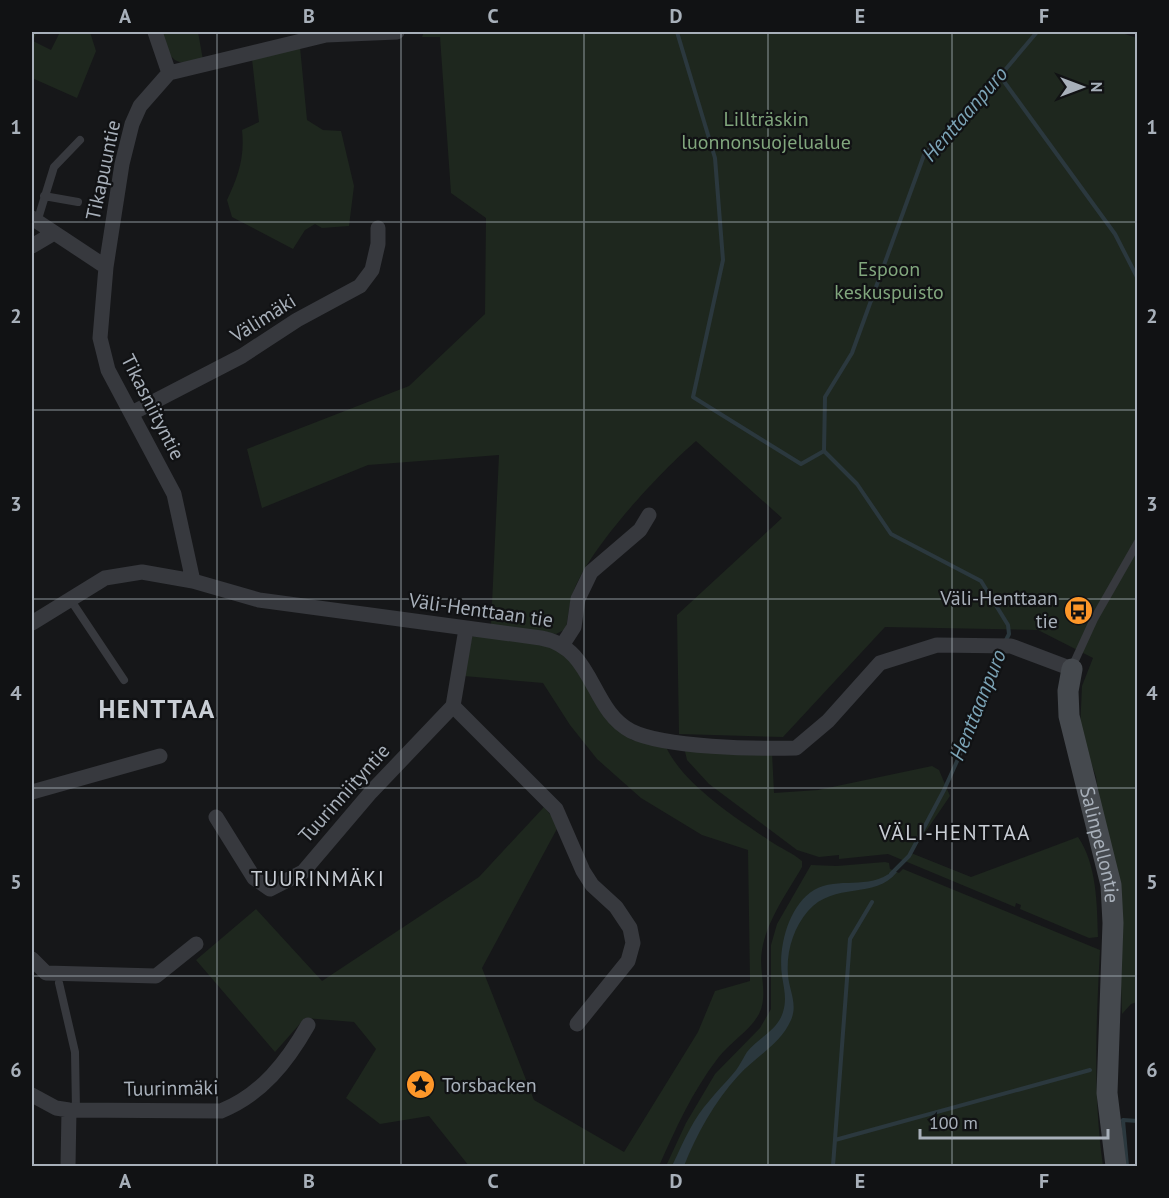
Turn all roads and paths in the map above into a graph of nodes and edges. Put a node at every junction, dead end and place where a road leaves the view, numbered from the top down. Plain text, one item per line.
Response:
1 (155, 32) edge
2 (397, 32) edge
3 (169, 74) junction
4 (80, 140) dead end
5 (44, 196) junction
6 (78, 202) dead end
7 (34, 220) edge
8 (378, 228) dead end
9 (54, 233) junction
10 (32, 246) edge
11 (106, 267) junction
12 (132, 413) junction
13 (649, 515) dead end
14 (1137, 542) edge
15 (193, 581) junction
16 (70, 599) junction
17 (32, 623) edge
18 (466, 629) junction
19 (563, 644) junction
20 (1072, 669) junction
21 (124, 680) dead end
22 (453, 706) junction
23 (160, 756) dead end
24 (32, 792) edge
25 (216, 817) dead end
26 (196, 944) dead end
27 (32, 959) edge
28 (57, 979) junction
29 (577, 1024) dead end
30 (308, 1025) dead end
31 (32, 1095) edge
32 (73, 1110) junction
33 (68, 1167) edge
34 (1116, 1167) edge

1 - 3 street
2 - 3 street
3 - 11 street, Tikapuuntie
4 - 5 lane
5 - 6 lane
5 - 7 lane
7 - 9 street
8 - 12 street, Välimäki
9 - 10 street
9 - 11 street
11 - 12 street, Tikasniityntie
12 - 15 street, Tikasniityntie
13 - 19 street
14 - 20 lane, Salinpellontie
15 - 16 street, Väli-Henttaan tie
15 - 18 street, Väli-Henttaan tie
16 - 17 street, Väli-Henttaan tie
16 - 21 lane
18 - 19 street, Väli-Henttaan tie
18 - 22 street
19 - 20 street, Väli-Henttaan tie
20 - 34 street, Salinpellontie
22 - 25 street, Tuurinniityntie
22 - 29 street
23 - 24 street
26 - 28 street
27 - 28 street
28 - 32 lane
30 - 32 street, Tuurinmäki
31 - 32 street, Tuurinmäki
32 - 33 street

